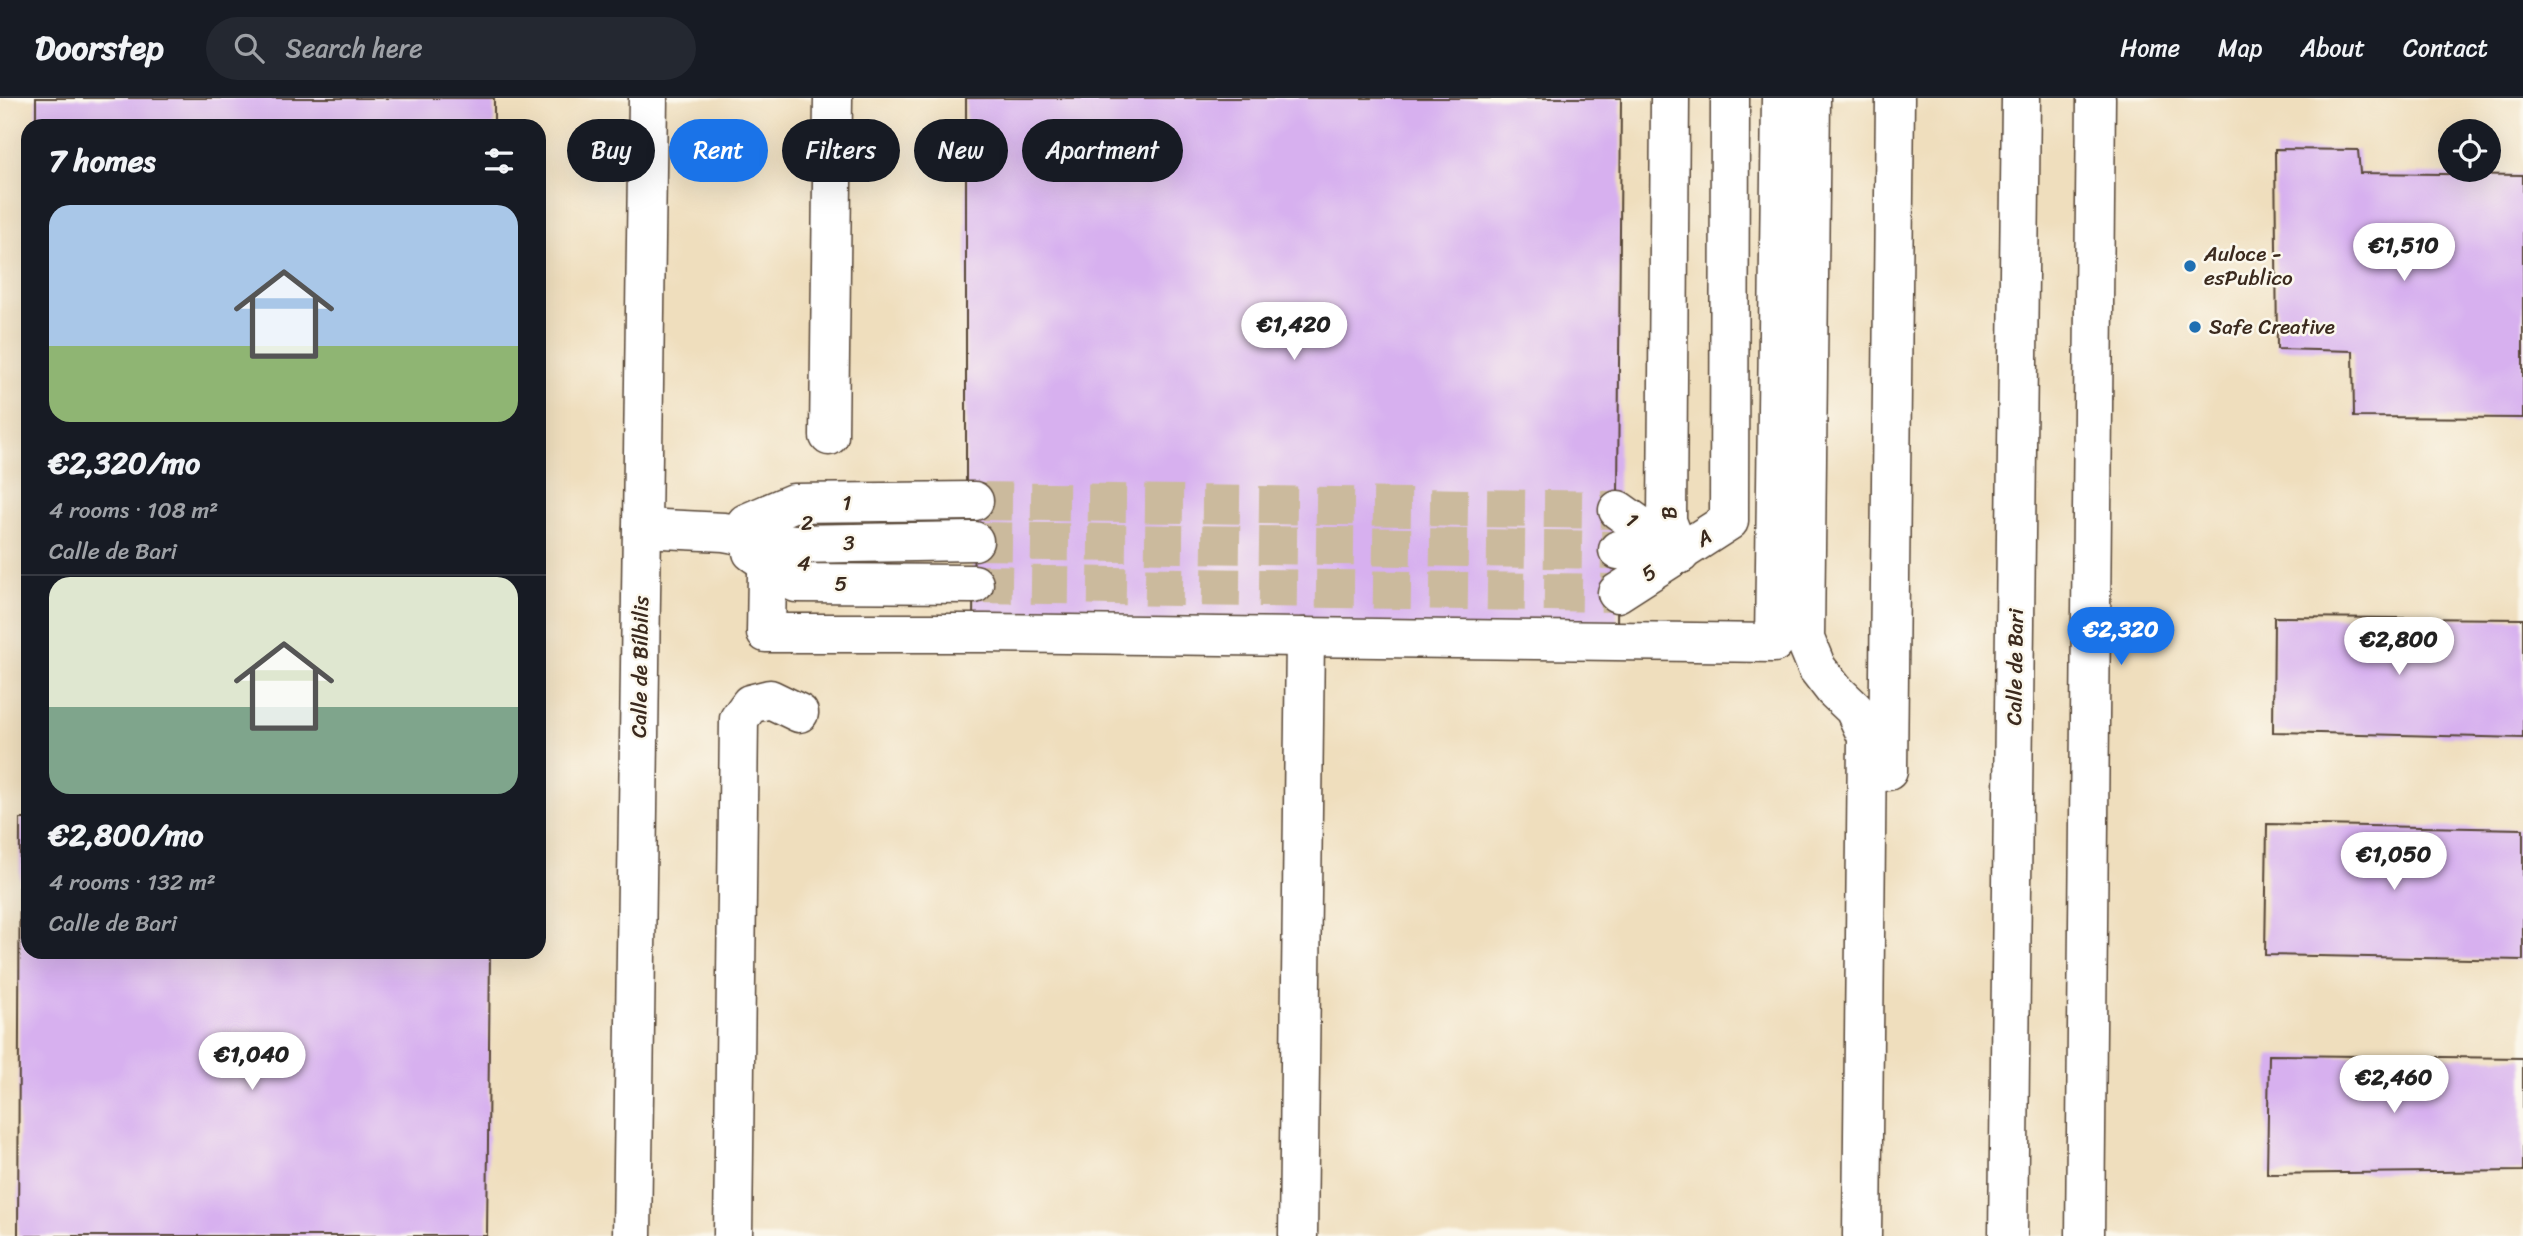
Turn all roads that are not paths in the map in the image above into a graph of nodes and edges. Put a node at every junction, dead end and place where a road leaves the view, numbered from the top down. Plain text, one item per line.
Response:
1 (648, 98) edge
2 (833, 98) edge
3 (1670, 98) edge
4 (1693, 98) edge
5 (1712, 98) edge
6 (1730, 98) edge
7 (1781, 98) edge
8 (1811, 98) edge
9 (1895, 98) edge
10 (2021, 98) edge
11 (2096, 98) edge
12 (829, 436) dead end
13 (642, 528) junction
14 (767, 539) junction
15 (974, 542) joint
16 (1680, 554) junction
17 (1318, 637) junction
18 (632, 1236) edge
19 (733, 1236) edge
20 (756, 1236) edge
21 (1298, 1236) edge
22 (1323, 1236) edge
23 (1862, 1236) edge
24 (1884, 1236) edge
25 (2008, 1236) edge
26 (2085, 1236) edge

1 - 13 street, Calle de Bílbilis
2 - 12 street
3 - 16 street, B
4 - 16 street, B
5 - 16 street, A
6 - 16 street, A
7 - 17 street
8 - 23 street
9 - 24 street
10 - 25 street, Calle de Bari
11 - 26 street
13 - 14 street, 1
13 - 18 street, Calle de Bílbilis
14 - 15 street, 4
14 - 15 street, 1
14 - 17 street
16 - 16 street, 1
17 - 21 street
17 - 22 street
19 - 20 street

